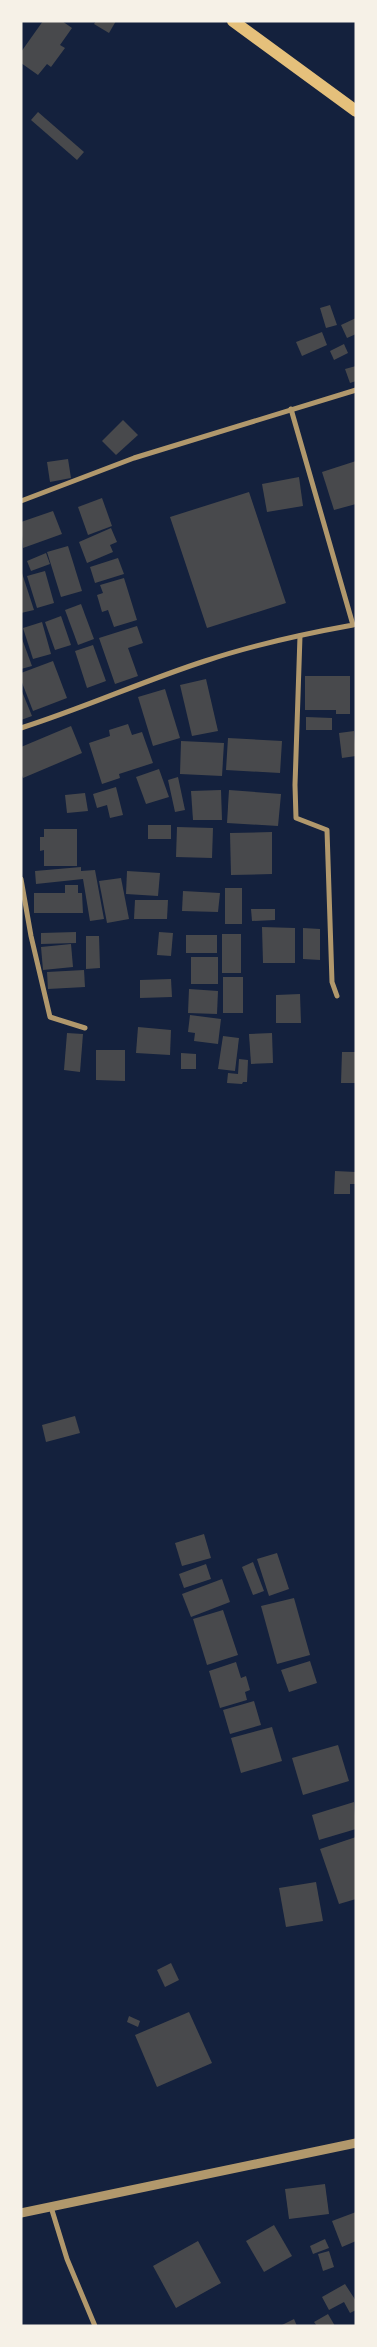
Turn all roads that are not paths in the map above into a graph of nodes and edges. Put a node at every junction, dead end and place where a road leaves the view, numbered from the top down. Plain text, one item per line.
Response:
1 (233, 21) edge
2 (356, 111) edge
3 (356, 390) edge
4 (291, 410) junction
5 (21, 501) edge
6 (354, 627) edge
7 (300, 636) junction
8 (21, 728) edge
9 (21, 879) edge
10 (336, 996) dead end
11 (85, 1028) dead end
12 (356, 2143) edge
13 (51, 2206) junction
14 (21, 2213) edge
15 (95, 2326) edge

1 - 2 main road
3 - 4 street
4 - 5 street
4 - 6 street
6 - 7 street
7 - 8 street
7 - 10 street
9 - 11 street
12 - 13 street
13 - 14 street
13 - 15 street

